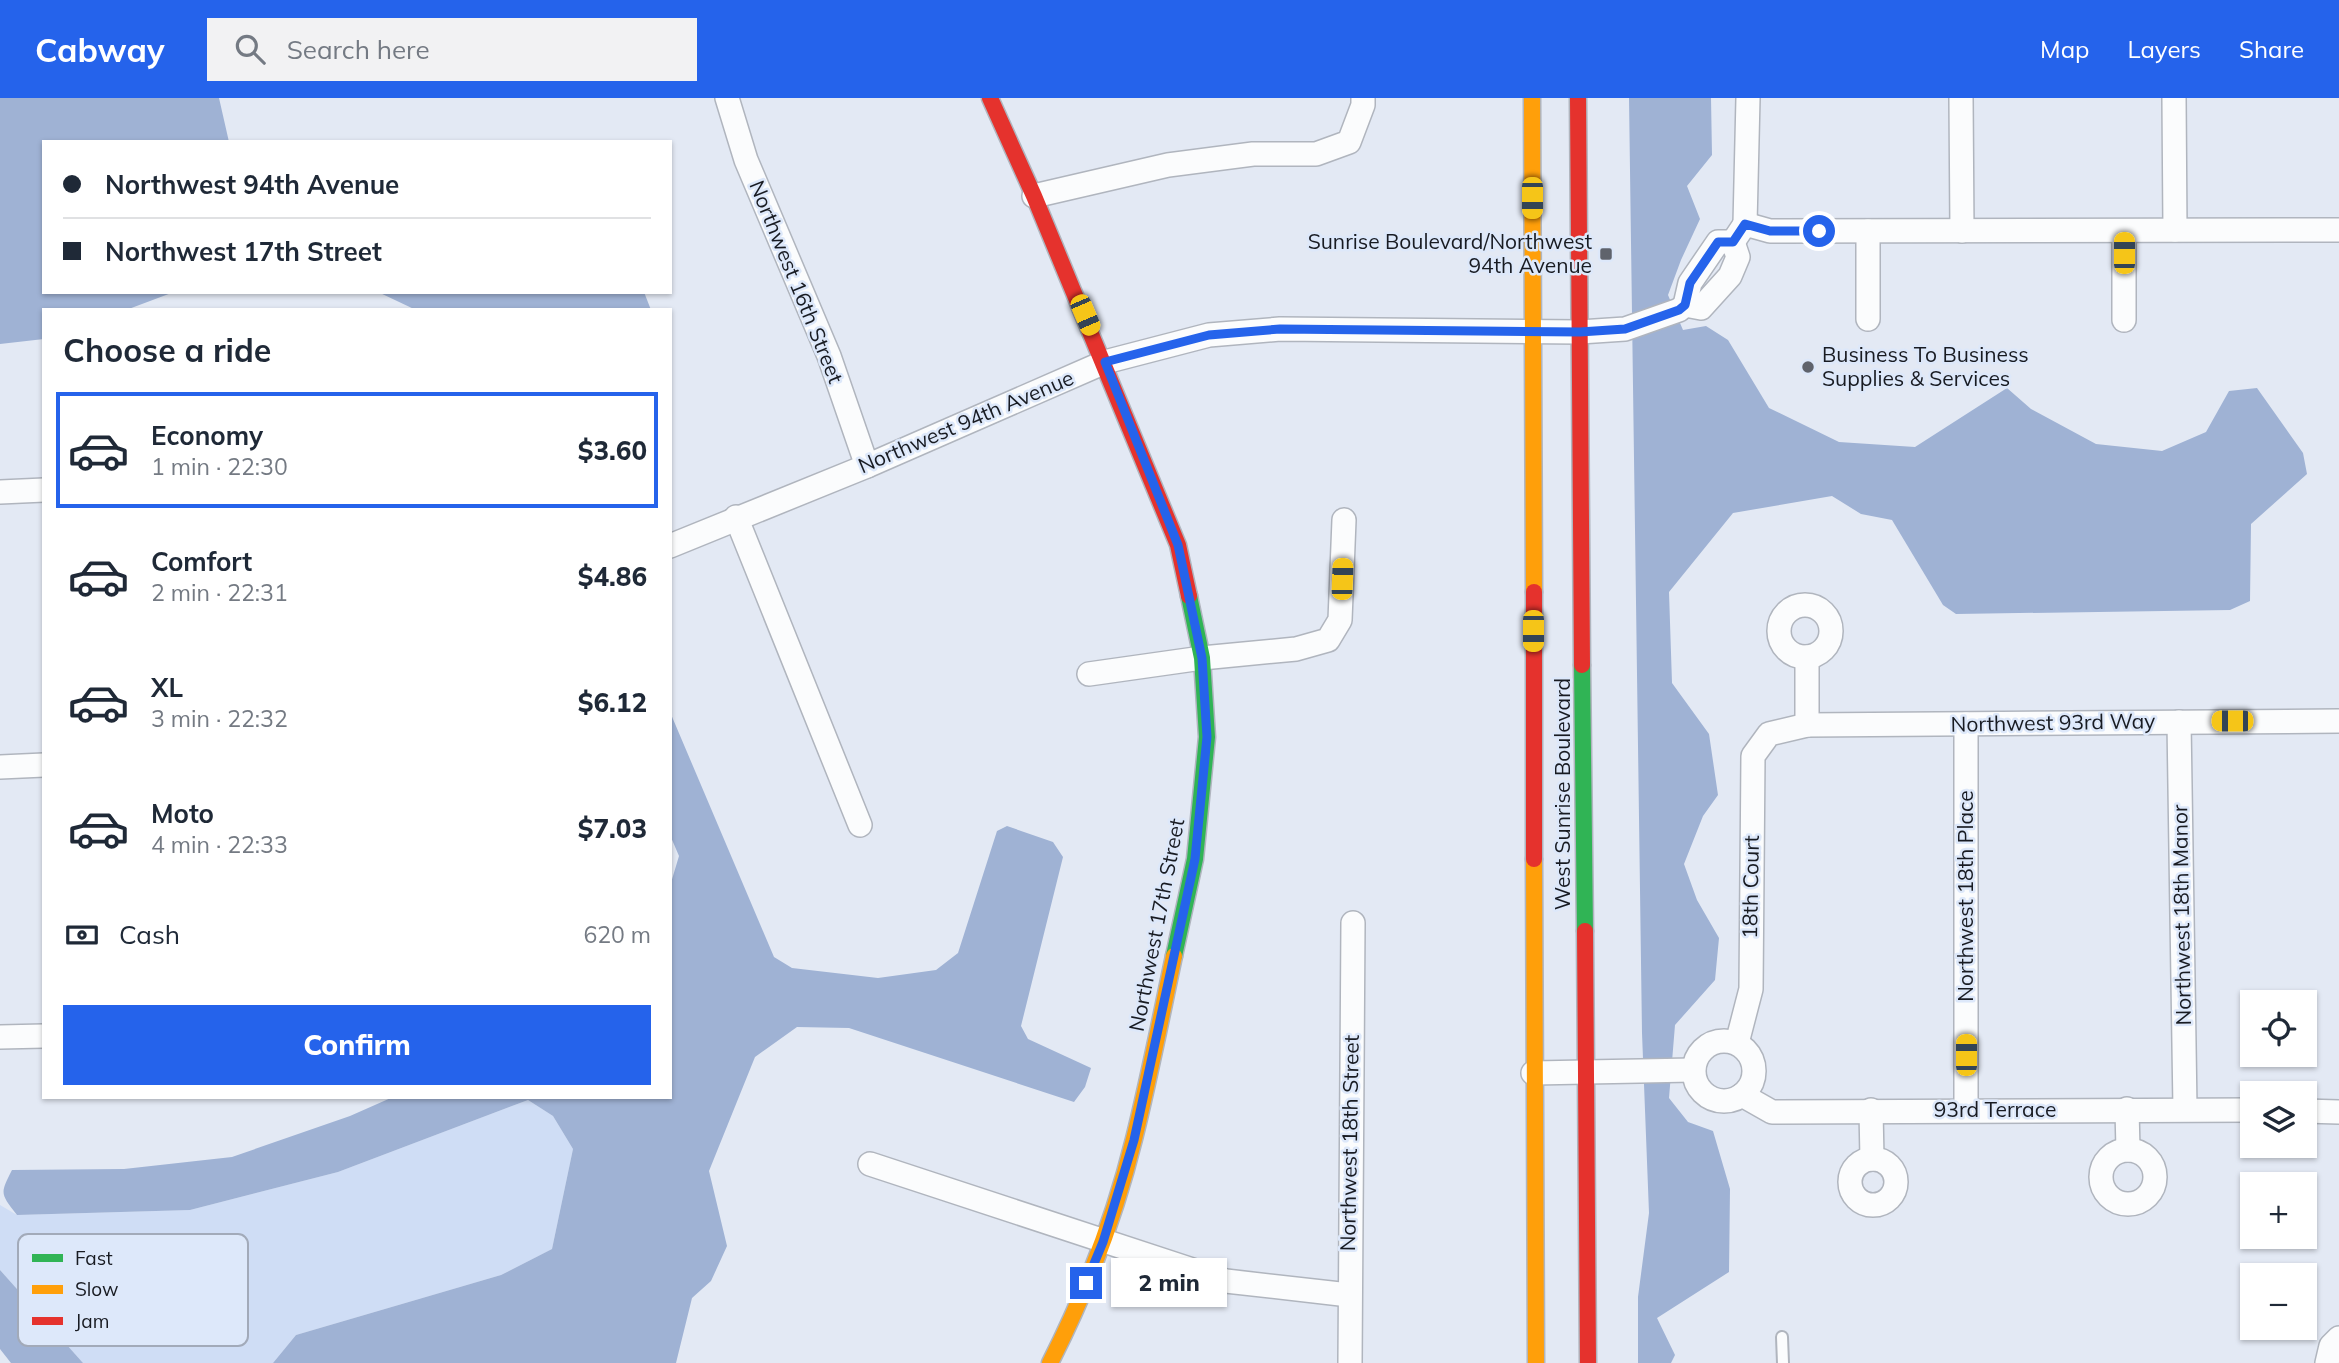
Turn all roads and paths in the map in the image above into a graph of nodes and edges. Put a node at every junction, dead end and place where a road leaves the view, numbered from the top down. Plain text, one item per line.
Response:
1 (727, 98) edge
2 (990, 98) edge
3 (1363, 98) edge
4 (1532, 98) edge
5 (1578, 98) edge
6 (1748, 98) edge
7 (1961, 98) edge
8 (2174, 98) edge
9 (1034, 196) junction
10 (2175, 230) junction
11 (2339, 230) edge
12 (1868, 231) junction
13 (1962, 231) junction
14 (2124, 231) junction
15 (1739, 233) junction
16 (1868, 319) dead end
17 (2124, 320) dead end
18 (1532, 332) junction
19 (1580, 332) junction
20 (1105, 362) junction
21 (867, 466) junction
22 (42, 490) edge
23 (0, 492) edge
24 (736, 517) junction
25 (1344, 520) dead end
26 (672, 545) edge
27 (1807, 657) dead end
28 (1202, 658) junction
29 (1089, 674) dead end
30 (2339, 721) edge
31 (2179, 722) junction
32 (1966, 724) junction
33 (1807, 725) junction
34 (1769, 734) joint
35 (42, 765) edge
36 (0, 767) edge
37 (860, 825) dead end
38 (1353, 923) dead end
39 (42, 1036) edge
40 (0, 1037) edge
41 (1737, 1043) junction
42 (1685, 1070) junction
43 (1586, 1072) junction
44 (1534, 1073) junction
45 (1742, 1095) junction
46 (2127, 1109) junction
47 (2185, 1109) junction
48 (1871, 1110) junction
49 (1966, 1110) junction
50 (2240, 1110) edge
51 (2317, 1111) edge
52 (2339, 1112) edge
53 (2128, 1150) dead end
54 (1872, 1159) dead end
55 (870, 1164) dead end
56 (1103, 1242) junction
57 (1349, 1295) junction
58 (1782, 1337) dead end
59 (2339, 1338) edge
60 (1050, 1363) edge
61 (1350, 1363) edge
62 (1536, 1363) edge
63 (1588, 1363) edge
64 (1783, 1363) edge
65 (2327, 1363) edge

1 - 21 street, Northwest 16th Street
2 - 9 main road, Northwest 17th Street
3 - 9 street
4 - 18 main road, West Sunrise Boulevard
5 - 19 main road, West Sunrise Boulevard
6 - 15 street
7 - 13 street
8 - 10 street
9 - 20 main road, Northwest 17th Street
10 - 11 street
10 - 14 street
12 - 13 street
12 - 15 street
12 - 16 street
13 - 14 street
14 - 17 street
15 - 19 street, Northwest 94th Avenue
18 - 19 street, Northwest 94th Avenue
18 - 20 street, Northwest 94th Avenue
18 - 44 main road, West Sunrise Boulevard
19 - 43 main road, West Sunrise Boulevard
20 - 21 street, Northwest 94th Avenue
20 - 28 main road, Northwest 17th Street
21 - 24 street, Northwest 94th Avenue
22 - 23 street
24 - 26 street, Northwest 94th Avenue
24 - 37 street
25 - 28 street
27 - 33 street
28 - 29 street
28 - 56 main road, Northwest 17th Street
30 - 31 street, Northwest 93rd Way
31 - 32 street, Northwest 93rd Way
31 - 47 street, Northwest 18th Manor
32 - 33 street, Northwest 93rd Way
32 - 49 street, Northwest 18th Place
33 - 34 street, Northwest 93rd Way
34 - 41 street, 18th Court
35 - 36 street
38 - 57 street, Northwest 18th Street
39 - 40 street
41 - 42 street
41 - 45 street
42 - 43 street
42 - 45 street
43 - 44 street
43 - 63 main road, West Sunrise Boulevard
44 - 62 main road, West Sunrise Boulevard
45 - 48 street, 93rd Terrace
46 - 47 street, 93rd Terrace
46 - 49 street, 93rd Terrace
46 - 53 street
47 - 50 street, 93rd Terrace
48 - 49 street, 93rd Terrace
48 - 54 street
51 - 52 street
55 - 56 street
56 - 57 street
56 - 60 main road, Northwest 17th Street
57 - 61 street, Northwest 18th Street
58 - 64 lane
59 - 65 street

